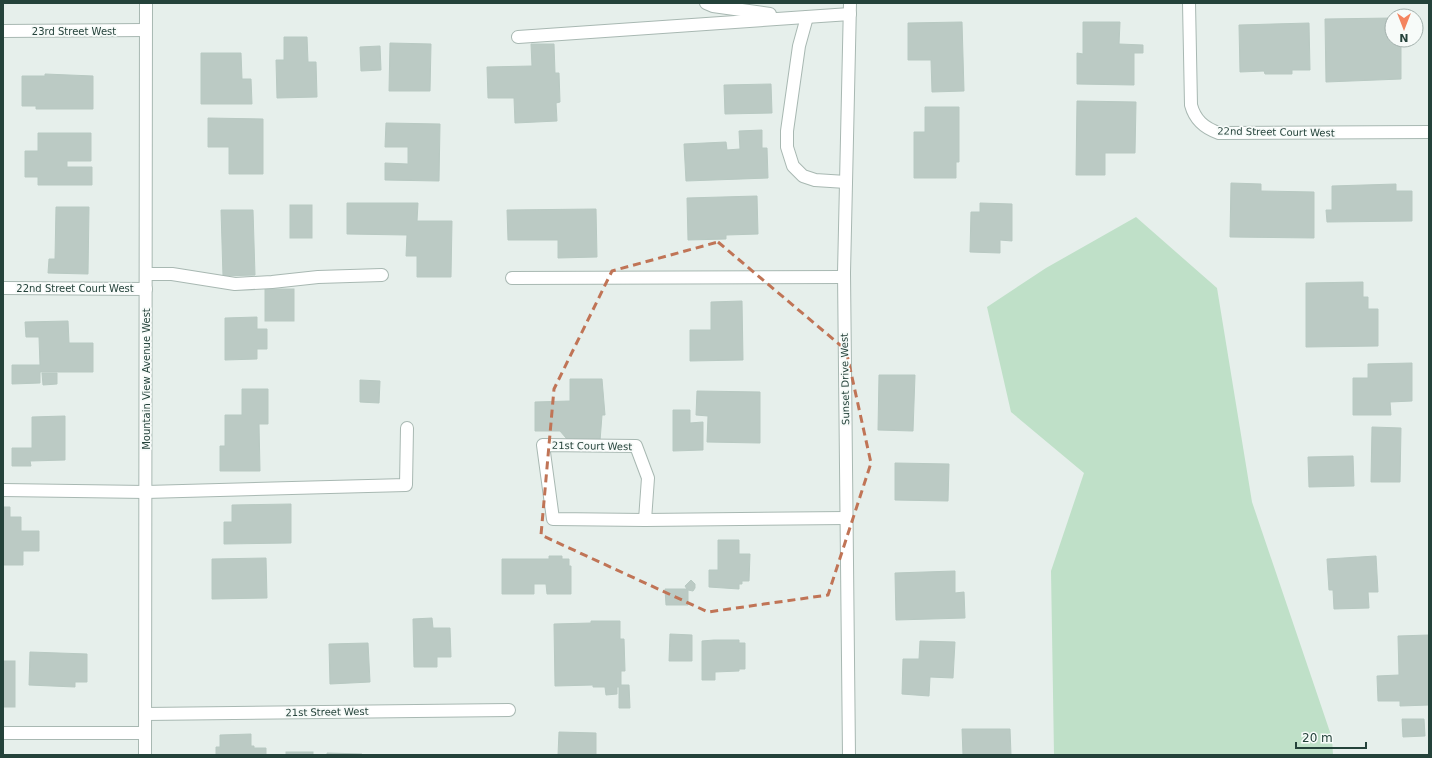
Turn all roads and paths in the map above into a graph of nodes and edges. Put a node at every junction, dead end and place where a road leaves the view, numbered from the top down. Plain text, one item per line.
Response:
1 (146, 3) edge
2 (706, 3) edge
3 (1189, 3) edge
4 (850, 8) edge
5 (807, 17) junction
6 (793, 18) junction
7 (145, 30) junction
8 (3, 31) edge
9 (518, 37) dead end
10 (1429, 132) edge
11 (846, 182) junction
12 (146, 274) junction
13 (382, 275) dead end
14 (844, 277) junction
15 (512, 278) dead end
16 (3, 288) edge
17 (146, 289) junction
18 (407, 428) dead end
19 (3, 490) edge
20 (146, 492) junction
21 (847, 518) junction
22 (645, 520) junction
23 (509, 710) dead end
24 (145, 714) junction
25 (3, 733) edge
26 (145, 733) junction
27 (145, 755) edge
28 (849, 755) edge

1 - 7 street, Mountain View Avenue West
2 - 6 street
3 - 10 street, 22nd Street Court West
4 - 5 street
4 - 11 street, Sunset Drive West
5 - 6 street
5 - 11 street
6 - 9 street
7 - 8 street, 23rd Street West
7 - 12 street, Mountain View Avenue West
11 - 14 street, Sunset Drive West
12 - 13 street
12 - 17 street, Mountain View Avenue West
14 - 15 street
14 - 21 street, Sunset Drive West
16 - 17 street, 22nd Street Court West
17 - 20 street, Mountain View Avenue West
18 - 20 street
19 - 20 street
20 - 24 street, Mountain View Avenue West
21 - 22 street, 21st Court West
21 - 28 street, Sunset Drive West
22 - 22 street, 21st Court West
23 - 24 street, 21st Street West
24 - 26 street, Mountain View Avenue West
25 - 26 street
26 - 27 street, Mountain View Avenue West

